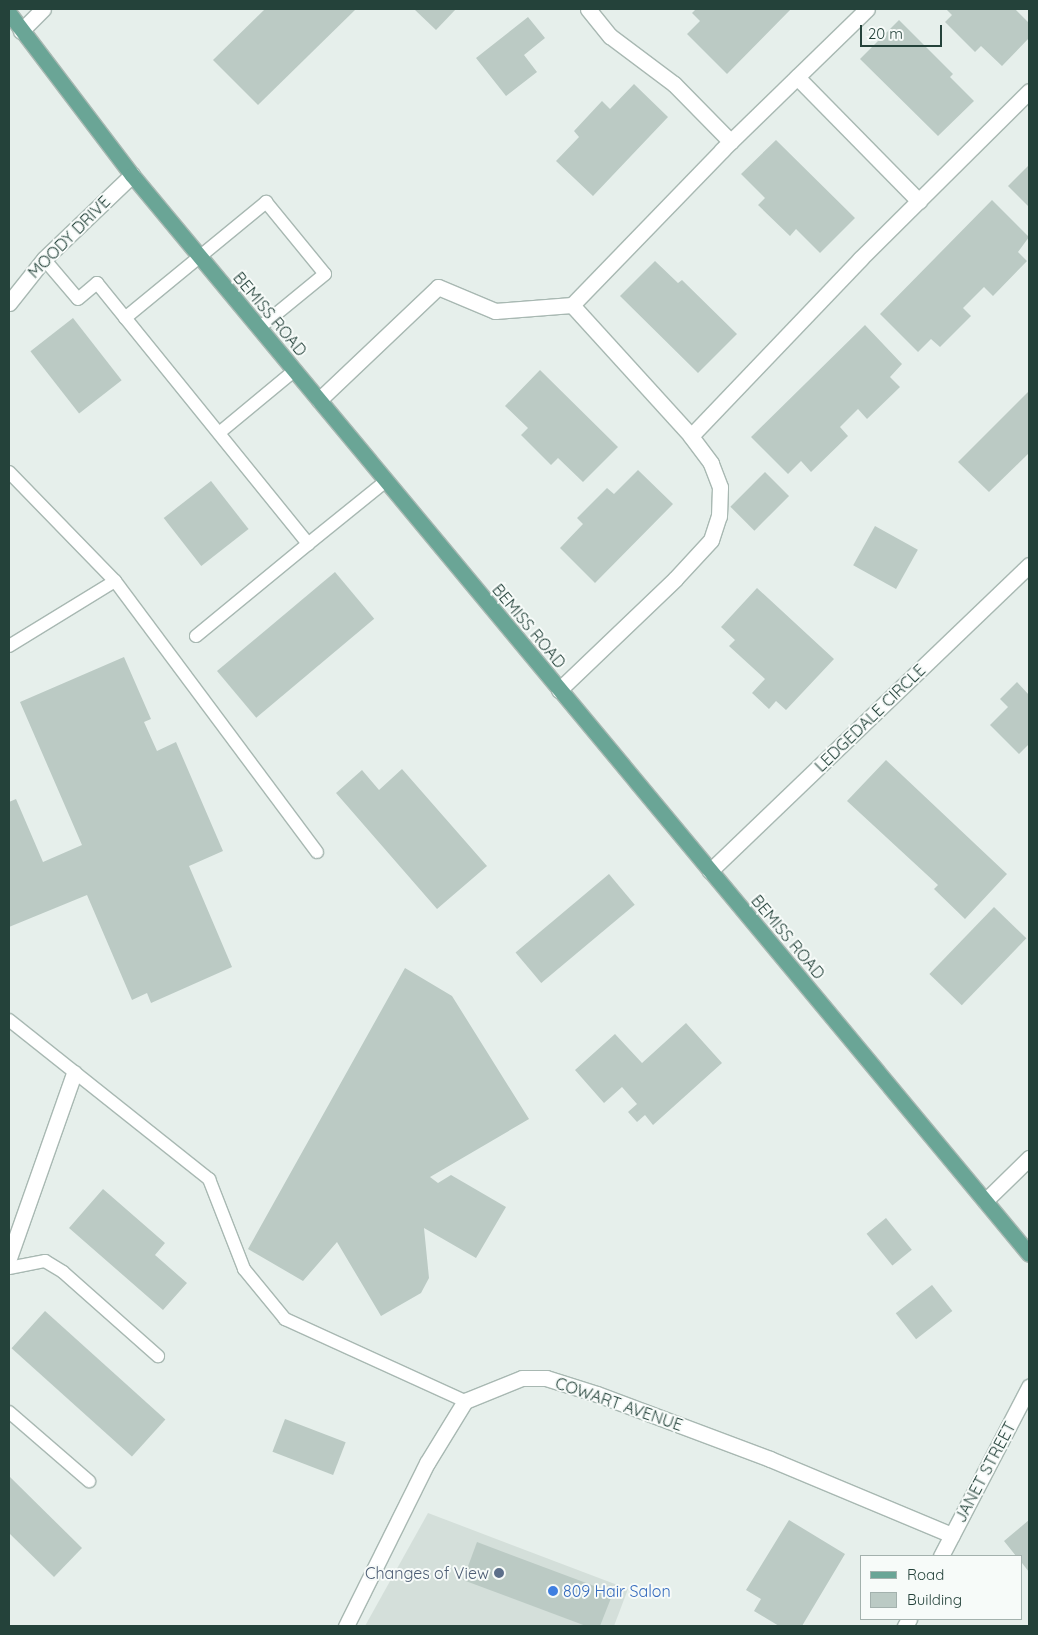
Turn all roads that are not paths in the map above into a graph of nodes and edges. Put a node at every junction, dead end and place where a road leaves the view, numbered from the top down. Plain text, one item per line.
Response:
1 (43, 9) edge
2 (588, 9) edge
3 (867, 9) edge
4 (9, 13) edge
5 (21, 31) junction
6 (797, 77) junction
7 (1029, 91) edge
8 (731, 142) junction
9 (132, 175) junction
10 (919, 200) junction
11 (199, 256) junction
12 (44, 258) junction
13 (9, 303) edge
14 (572, 305) junction
15 (125, 318) junction
16 (259, 328) junction
17 (294, 371) junction
18 (320, 400) junction
19 (219, 433) junction
20 (691, 436) junction
21 (9, 472) edge
22 (386, 480) junction
23 (308, 544) junction
24 (1029, 564) edge
25 (115, 580) junction
26 (196, 636) dead end
27 (9, 646) edge
28 (559, 690) junction
29 (317, 852) dead end
30 (710, 871) junction
31 (9, 1020) edge
32 (74, 1073) junction
33 (1029, 1158) edge
34 (985, 1201) junction
35 (1029, 1254) edge
36 (9, 1258) edge
37 (9, 1268) edge
38 (158, 1356) dead end
39 (1029, 1388) edge
40 (465, 1401) junction
41 (9, 1412) edge
42 (90, 1480) dead end
43 (952, 1535) junction
44 (942, 1555) edge
45 (346, 1626) edge

1 - 5 street
2 - 8 street
3 - 6 street
4 - 5 main road, BEMISS ROAD
5 - 9 main road, BEMISS ROAD
6 - 8 street
6 - 10 street
7 - 10 street
8 - 14 street
9 - 11 main road, BEMISS ROAD
9 - 12 street, MOODY DRIVE
10 - 20 street
11 - 15 lane
11 - 16 main road, BEMISS ROAD
11 - 16 lane
12 - 13 street, MOODY DRIVE
12 - 15 lane
14 - 18 street
14 - 20 street
15 - 19 lane
16 - 17 main road, BEMISS ROAD
17 - 18 main road, BEMISS ROAD
17 - 19 lane
18 - 22 main road, BEMISS ROAD
19 - 23 lane
20 - 28 street
21 - 25 lane
22 - 23 lane
22 - 28 main road, BEMISS ROAD
23 - 26 lane
24 - 30 street, LEDGEDALE CIRCLE
25 - 27 lane
25 - 29 lane
28 - 30 main road, BEMISS ROAD
30 - 34 main road, BEMISS ROAD
31 - 32 lane
32 - 36 street
32 - 40 lane
33 - 34 street
34 - 35 main road, BEMISS ROAD
37 - 38 lane
39 - 43 street, JANET STREET
40 - 43 street, COWART AVENUE
40 - 45 street
41 - 42 lane
43 - 44 street, JANET STREET

